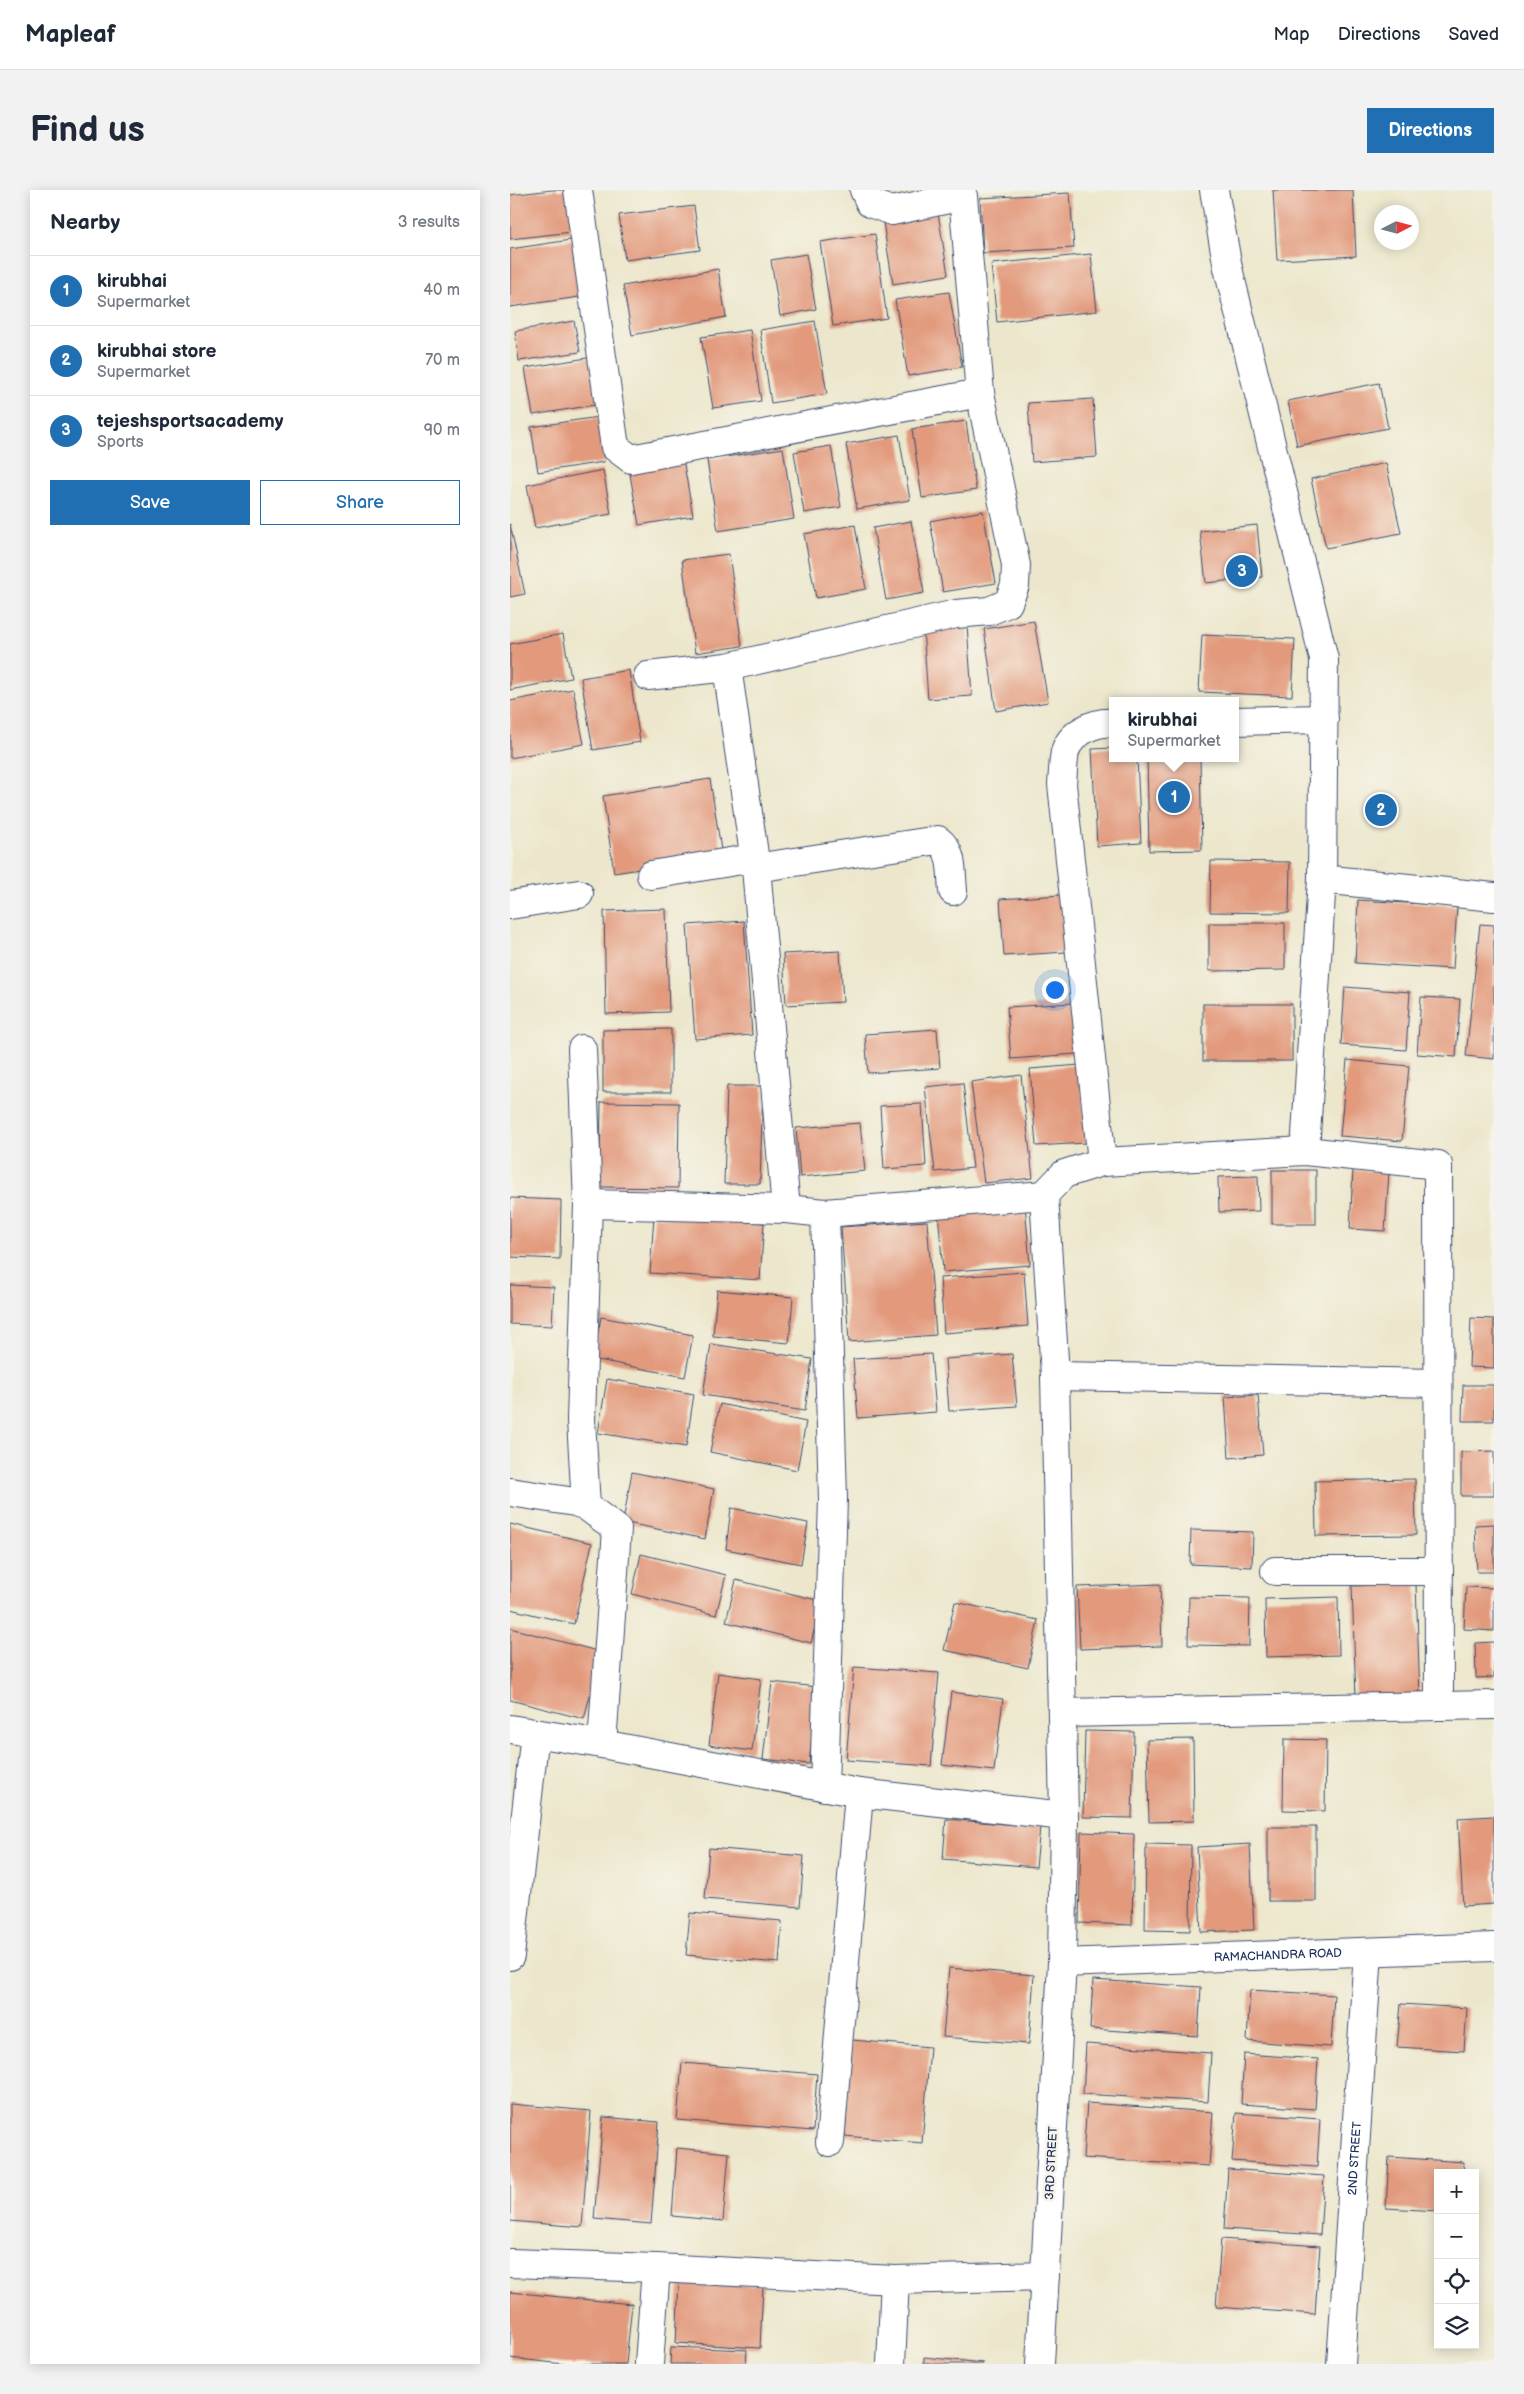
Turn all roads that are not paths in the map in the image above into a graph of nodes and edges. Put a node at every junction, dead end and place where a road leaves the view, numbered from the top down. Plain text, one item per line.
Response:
1 (578, 190) edge
2 (864, 190) edge
3 (1214, 190) edge
4 (968, 193) edge
5 (980, 394) junction
6 (727, 667) junction
7 (648, 676) dead end
8 (1324, 719) junction
9 (1239, 721) edge
10 (1109, 723) edge
11 (755, 863) junction
12 (651, 875) dead end
13 (1322, 879) junction
14 (952, 891) dead end
15 (579, 894) dead end
16 (1494, 897) edge
17 (510, 905) edge
18 (582, 1049) dead end
19 (1305, 1151) junction
20 (1102, 1162) junction
21 (1044, 1195) junction
22 (588, 1204) junction
23 (786, 1209) junction
24 (825, 1213) junction
25 (1055, 1376) junction
26 (1438, 1383) junction
27 (510, 1492) edge
28 (586, 1506) junction
29 (1275, 1571) dead end
30 (1439, 1571) junction
31 (1439, 1704) junction
32 (1494, 1705) edge
33 (1062, 1713) junction
34 (523, 1731) edge
35 (602, 1744) junction
36 (824, 1787) junction
37 (859, 1793) junction
38 (1064, 1816) junction
39 (1494, 1947) edge
40 (1368, 1952) junction
41 (510, 1956) edge
42 (1062, 1962) junction
43 (830, 2142) dead end
44 (510, 2263) edge
45 (656, 2268) junction
46 (1045, 2276) junction
47 (895, 2280) junction
48 (649, 2364) edge
49 (891, 2364) edge
50 (1040, 2364) edge
51 (1341, 2364) edge

1 - 5 street
2 - 4 street
3 - 8 street
4 - 5 street
5 - 6 street
6 - 7 street
6 - 11 street
8 - 9 street
8 - 13 street
10 - 20 street
11 - 12 street
11 - 14 street
11 - 23 street
13 - 16 street
13 - 19 street
15 - 17 street
18 - 22 street
19 - 20 street
19 - 26 street
20 - 21 street
21 - 24 street
21 - 25 street, 3RD STREET
22 - 23 street
22 - 28 street
23 - 24 street
24 - 36 street
25 - 26 street
25 - 33 street, 3RD STREET
26 - 30 street
27 - 28 street
28 - 35 street
29 - 30 street
30 - 31 street
31 - 32 street
31 - 33 street
33 - 38 street, 3RD STREET
34 - 35 street
34 - 41 street
35 - 36 street
36 - 37 street
37 - 38 street
37 - 43 street
38 - 42 street, 3RD STREET
39 - 40 street, RAMACHANDRA ROAD
40 - 42 street, RAMACHANDRA ROAD
40 - 51 street, 2ND STREET
42 - 46 street, 3RD STREET
44 - 45 street
45 - 47 street
45 - 48 street
46 - 47 street
46 - 50 street, 3RD STREET
47 - 49 street

